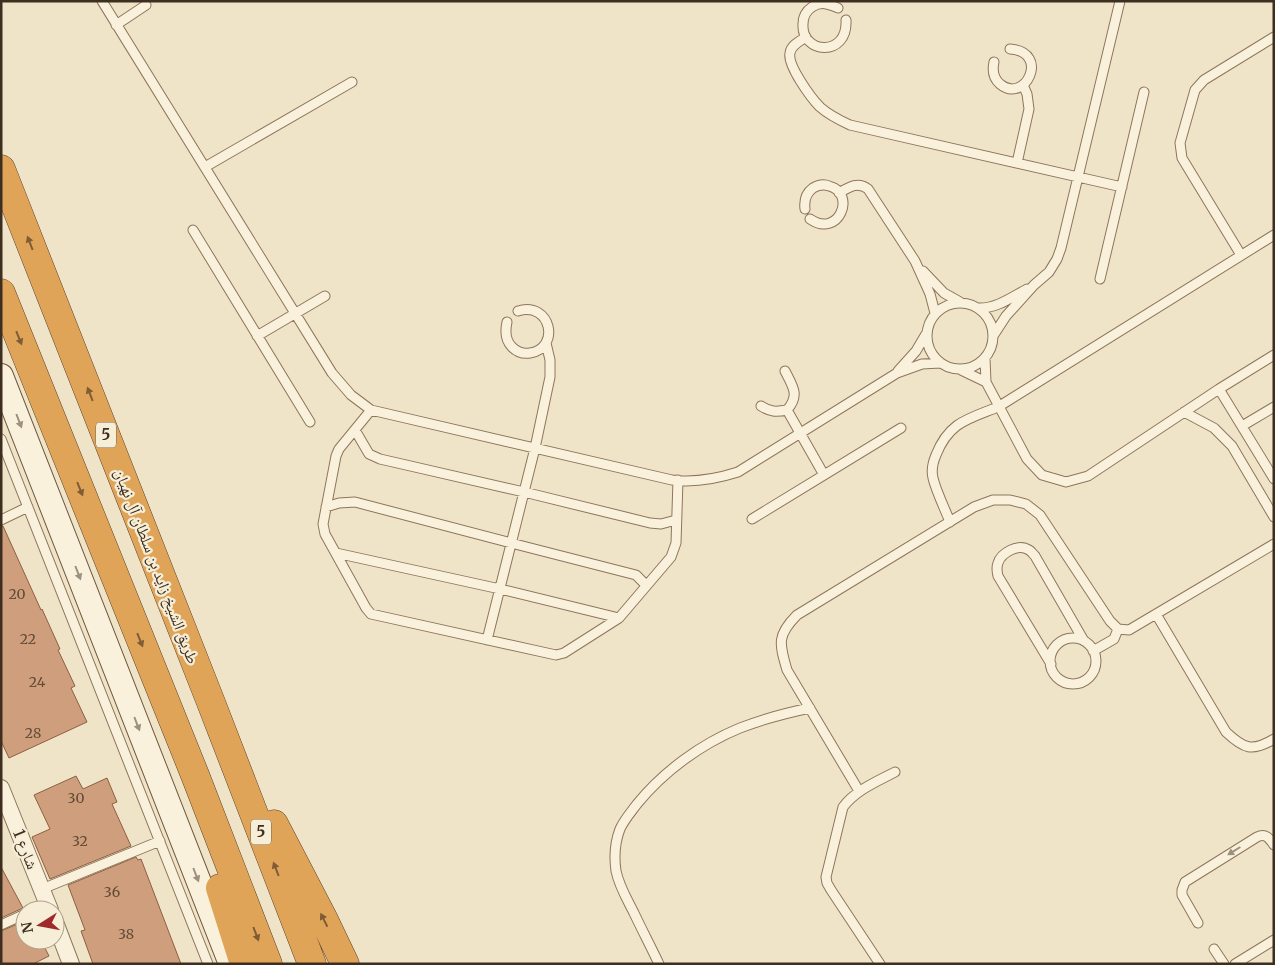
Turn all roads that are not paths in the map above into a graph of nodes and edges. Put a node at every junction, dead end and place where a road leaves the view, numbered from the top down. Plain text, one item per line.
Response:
1 (102, 1) edge
2 (1120, 1) edge
3 (146, 5) dead end
4 (838, 8) dead end
5 (846, 20) dead end
6 (116, 24) junction
7 (806, 37) junction
8 (1274, 37) edge
9 (1010, 49) dead end
10 (994, 62) dead end
11 (352, 82) dead end
12 (1023, 85) junction
13 (1144, 92) dead end
14 (1017, 163) junction
15 (205, 167) junction
16 (1, 169) edge
17 (1078, 177) junction
18 (1122, 187) junction
19 (839, 193) junction
20 (805, 209) dead end
21 (810, 219) dead end
22 (193, 230) dead end
23 (1274, 235) edge
24 (1241, 255) junction
25 (915, 261) junction
26 (1100, 279) dead end
27 (1034, 285) junction
28 (1, 293) edge
29 (325, 296) dead end
30 (960, 302) junction
31 (978, 308) junction
32 (518, 312) dead end
33 (935, 313) junction
34 (295, 314) junction
35 (507, 322) dead end
36 (926, 334) junction
37 (257, 336) junction
38 (993, 336) junction
39 (546, 343) junction
40 (1274, 355) edge
41 (985, 358) junction
42 (940, 363) junction
43 (785, 370) dead end
44 (960, 370) junction
45 (897, 374) junction
46 (1, 376) edge
47 (986, 382) junction
48 (1219, 389) junction
49 (762, 406) dead end
50 (1274, 406) edge
51 (998, 407) junction
52 (371, 410) junction
53 (787, 410) junction
54 (1184, 412) junction
55 (310, 422) dead end
56 (1242, 426) junction
57 (901, 428) dead end
58 (355, 430) junction
59 (800, 433) junction
60 (1, 439) edge
61 (535, 448) junction
62 (824, 475) junction
63 (1274, 479) edge
64 (678, 480) junction
65 (524, 492) junction
66 (28, 507) junction
67 (326, 507) junction
68 (1274, 517) edge
69 (752, 519) dead end
70 (1, 520) edge
71 (676, 520) junction
72 (950, 522) junction
73 (511, 543) junction
74 (1274, 544) edge
75 (336, 553) junction
76 (646, 585) junction
77 (500, 589) junction
78 (1156, 614) junction
79 (618, 618) junction
80 (1118, 629) junction
81 (487, 640) junction
82 (1084, 641) junction
83 (1094, 651) junction
84 (1051, 664) junction
85 (210, 700) junction
86 (810, 708) junction
87 (1274, 739) edge
88 (895, 772) dead end
89 (194, 775) junction
90 (1, 788) edge
91 (859, 791) junction
92 (8, 823) edge
93 (160, 841) junction
94 (1274, 845) edge
95 (47, 900) edge
96 (15, 919) edge
97 (1198, 923) dead end
98 (1, 925) edge
99 (1274, 940) edge
100 (65, 948) edge
101 (1214, 949) dead end
102 (71, 964) edge
103 (208, 964) edge
104 (231, 964) edge
105 (244, 964) edge
106 (268, 964) edge
107 (312, 964) edge
108 (345, 964) edge
109 (659, 964) edge
110 (880, 964) edge
111 (1224, 964) edge
112 (1235, 964) edge

1 - 6 lane
2 - 17 lane
3 - 6 lane
4 - 7 lane
5 - 7 lane
6 - 15 lane
7 - 14 lane
8 - 24 lane
9 - 12 lane
10 - 12 lane
11 - 15 lane
12 - 14 lane
13 - 18 lane
14 - 17 lane
15 - 34 lane
85 -> 16 highway, طريق الشيخ زايد بن سلطان آل نهيان / 5
17 - 18 lane
17 - 27 lane
18 - 26 lane
19 - 20 lane
19 - 21 lane
19 - 25 lane
22 - 37 lane
23 - 24 lane
24 - 51 lane
25 - 30 lane
25 - 33 lane
27 - 31 lane
27 - 38 lane
28 -> 89 highway
29 - 34 lane
30 - 31 lane
30 - 33 lane
31 - 38 lane
32 - 39 lane
33 - 36 lane
34 - 37 lane
34 - 52 lane
35 - 39 lane
36 - 42 lane
36 - 45 lane
37 - 55 lane
38 - 41 lane
39 - 61 lane
40 - 48 lane
41 - 44 lane
41 - 47 lane
42 - 44 lane
42 - 45 lane
43 - 53 lane
44 - 47 lane
45 - 59 lane
46 -> 104 main road
47 - 51 lane
48 - 54 lane
48 - 56 lane
49 - 53 lane
50 - 56 lane
51 - 54 lane
51 - 72 lane
52 - 58 lane
52 - 61 lane
53 - 59 lane
54 - 68 lane
56 - 63 lane
57 - 62 lane
58 - 65 lane
58 - 67 lane
59 - 62 lane
59 - 64 lane
60 - 66 lane
61 - 64 lane
61 - 65 lane
62 - 69 lane
64 - 71 lane
65 - 71 lane
65 - 73 lane
66 - 70 lane
66 - 93 lane
67 - 73 lane
67 - 75 lane
71 - 76 lane
72 - 80 lane
72 - 86 lane
73 - 76 lane
73 - 77 lane
74 - 78 lane
75 - 77 lane
75 - 81 lane
76 - 79 lane
77 - 79 lane
77 - 81 lane
78 - 80 lane
78 - 87 lane
79 - 81 lane
80 - 83 lane
82 - 83 lane
82 - 84 lane
82 - 84 lane
83 - 84 lane
107 -> 85 highway, طريق الشيخ زايد بن سلطان آل نهيان / 5
108 -> 85 highway
86 - 91 lane
86 - 109 lane
88 - 91 lane
89 - 105 highway
89 -> 106 highway
90 - 92 street, شارع 1
91 - 110 lane
92 - 95 street, شارع 1
93 - 95 lane
93 - 103 lane
94 -> 97 lane
96 - 98 lane
99 - 112 lane
100 - 102 street
101 - 111 lane

